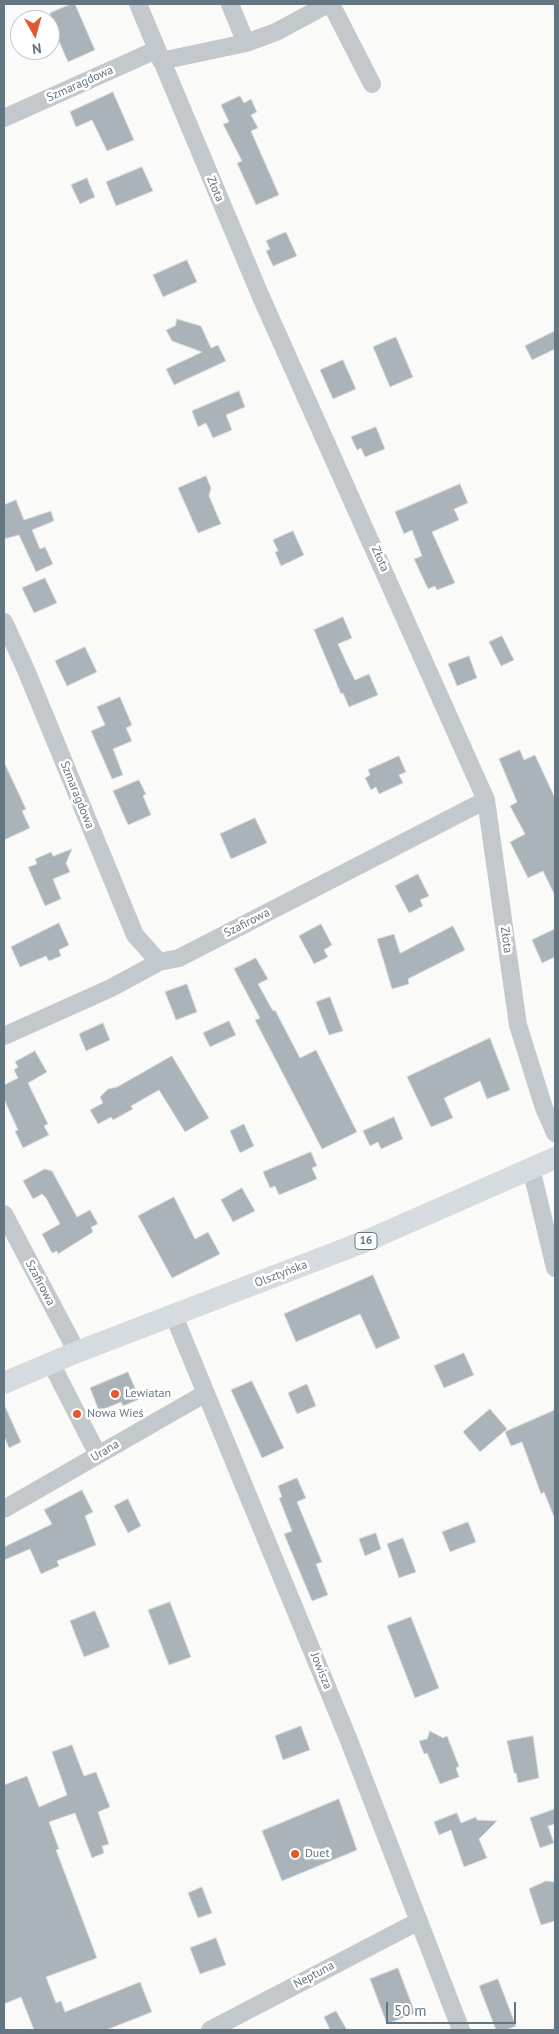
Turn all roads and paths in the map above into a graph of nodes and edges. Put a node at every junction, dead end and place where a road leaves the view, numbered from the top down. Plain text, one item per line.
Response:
1 (138, 4) edge
2 (230, 4) edge
3 (330, 4) edge
4 (246, 43) junction
5 (158, 55) junction
6 (372, 84) dead end
7 (4, 118) edge
8 (4, 622) edge
9 (486, 800) junction
10 (159, 962) junction
11 (4, 1036) edge
12 (550, 1105) edge
13 (555, 1133) edge
14 (555, 1158) edge
15 (532, 1168) junction
16 (4, 1214) edge
17 (555, 1268) edge
18 (174, 1316) junction
19 (77, 1352) junction
20 (51, 1363) junction
21 (4, 1383) edge
22 (206, 1393) junction
23 (98, 1455) junction
24 (4, 1510) edge
25 (419, 1921) junction
26 (210, 2030) edge
27 (461, 2030) edge

1 - 5 street, Złota
2 - 4 street
3 - 4 street, Szmaragdowa
3 - 6 street
4 - 5 street, Szmaragdowa
5 - 7 street, Szmaragdowa
5 - 9 street, Złota
8 - 10 street, Szmaragdowa
9 - 10 street, Szafirowa
9 - 12 street, Złota
10 - 11 street, Szafirowa
12 - 13 street, Złota
14 - 15 main road, Olsztyńska / 16
15 - 17 street
15 - 18 main road, Olsztyńska / 16
16 - 19 street, Szafirowa
18 - 19 main road, Olsztyńska / 16
18 - 22 street, Jowisza
19 - 20 main road, Olsztyńska / 16
20 - 21 main road, Olsztyńska / 16
20 - 23 street
22 - 23 street, Urana
22 - 25 street, Jowisza
23 - 24 street, Urana
25 - 26 street, Neptuna
25 - 27 street, Jowisza

